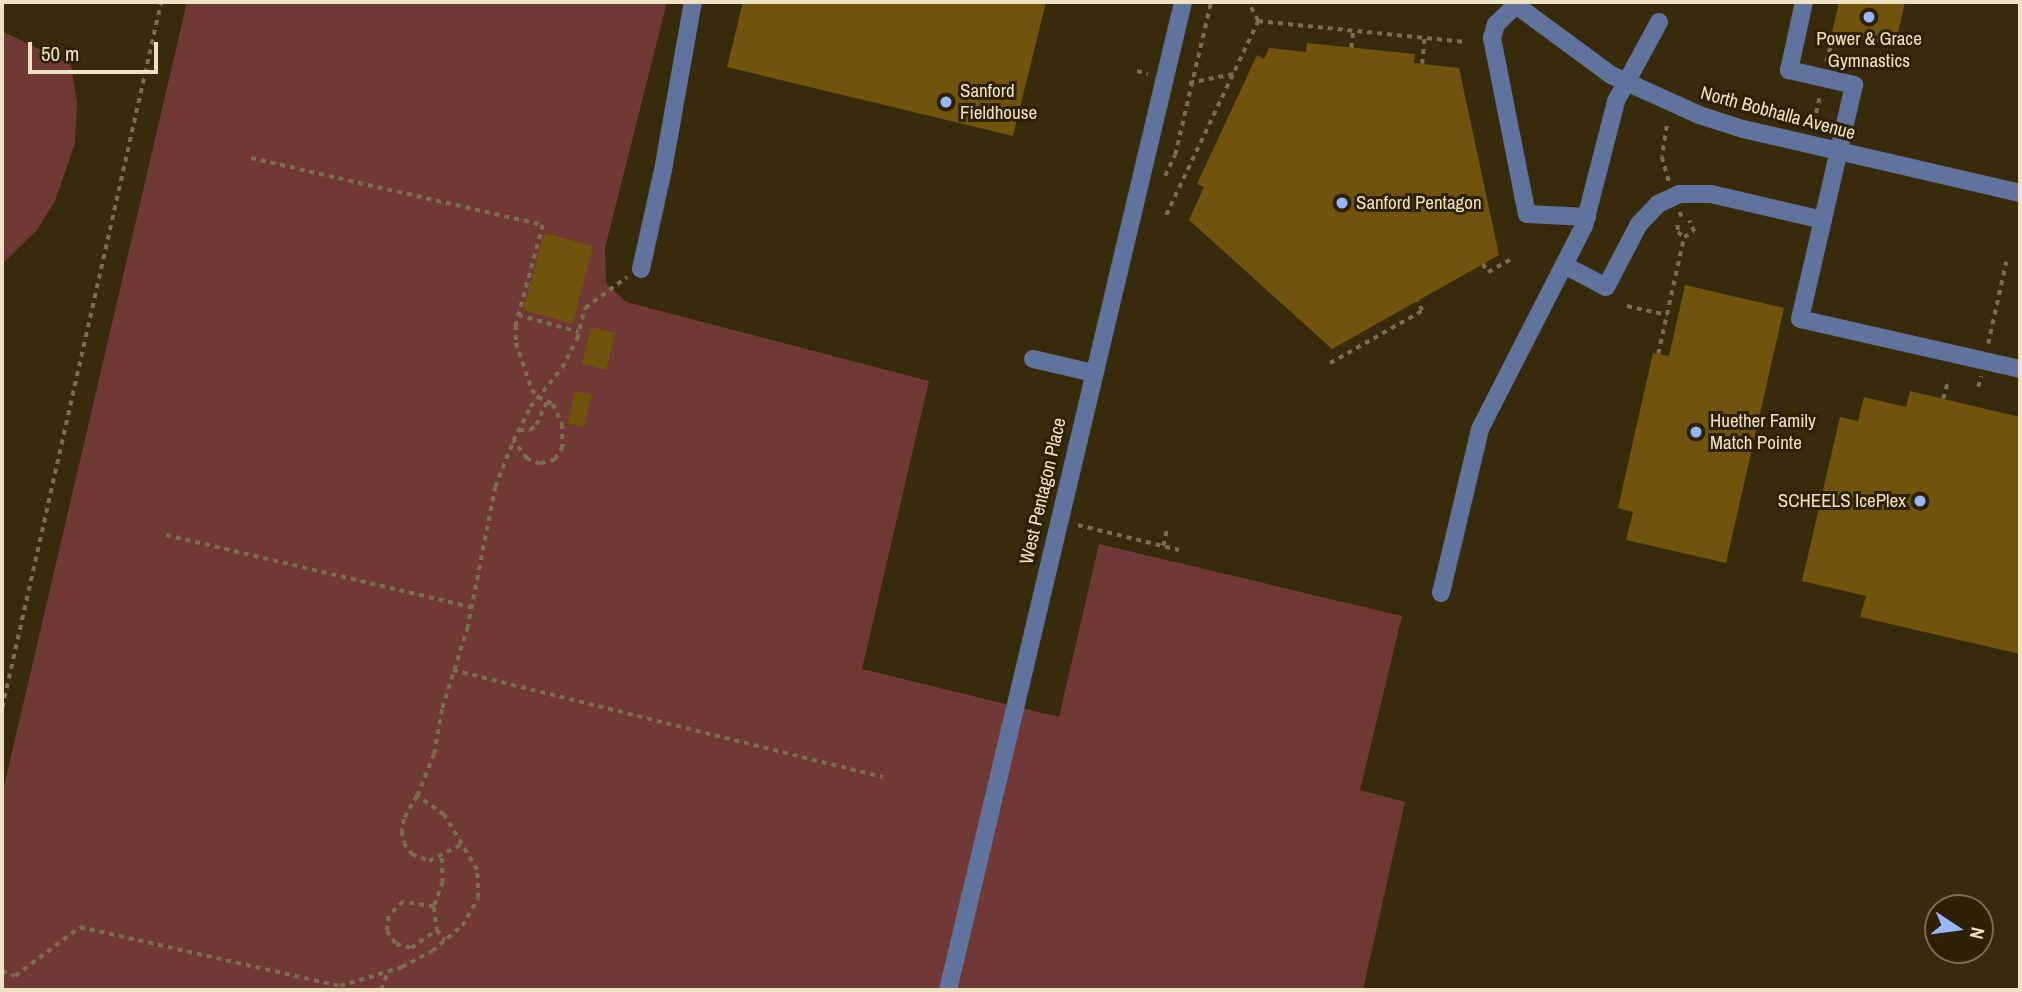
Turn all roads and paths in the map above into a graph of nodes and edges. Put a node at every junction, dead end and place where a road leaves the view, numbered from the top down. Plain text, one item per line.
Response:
1 (161, 2) edge
2 (693, 2) edge
3 (1182, 2) edge
4 (1211, 2) edge
5 (1248, 2) edge
6 (1804, 2) edge
7 (1514, 3) edge
8 (1258, 21) junction
9 (1658, 22) dead end
10 (1353, 31) junction
11 (1424, 38) junction
12 (1463, 43) dead end
13 (1351, 48) dead end
14 (1422, 64) dead end
15 (1137, 71) dead end
16 (1148, 74) dead end
17 (1233, 74) junction
18 (1624, 81) junction
19 (1190, 83) junction
20 (1668, 126) dead end
21 (1839, 151) junction
22 (251, 158) dead end
23 (1165, 176) dead end
24 (2020, 193) edge
25 (1674, 196) junction
26 (1166, 215) dead end
27 (1587, 217) junction
28 (1823, 219) junction
29 (1678, 225) dead end
30 (1684, 237) junction
31 (1510, 260) dead end
32 (2006, 262) dead end
33 (1483, 264) dead end
34 (1564, 265) junction
35 (641, 269) joint
36 (1417, 301) dead end
37 (1627, 306) dead end
38 (518, 315) junction
39 (1667, 315) junction
40 (579, 332) junction
41 (1658, 354) dead end
42 (1033, 359) dead end
43 (1984, 361) junction
44 (1329, 363) dead end
45 (2020, 369) edge
46 (1093, 373) junction
47 (1948, 380) dead end
48 (1978, 387) dead end
49 (538, 397) junction
50 (1943, 399) dead end
51 (547, 401) junction
52 (519, 430) junction
53 (513, 441) junction
54 (1077, 525) dead end
55 (1167, 529) dead end
56 (166, 535) dead end
57 (1163, 546) junction
58 (1179, 550) dead end
59 (1441, 593) dead end
60 (471, 607) junction
61 (453, 670) junction
62 (2, 708) edge
63 (883, 777) dead end
64 (416, 796) junction
65 (463, 844) junction
66 (442, 858) junction
67 (435, 907) junction
68 (437, 930) junction
69 (444, 940) junction
70 (421, 944) junction
71 (426, 954) junction
72 (2, 971) edge
73 (388, 971) junction
74 (340, 986) junction
75 (344, 990) edge
76 (381, 990) edge
77 (948, 990) edge

1 - 62 path
2 - 35 street
3 - 46 street, West Pentagon Place
4 - 19 path
5 - 8 path
6 - 21 street
7 - 18 street, North Bobhalla Avenue
7 - 27 street
8 - 10 path
8 - 17 path
9 - 18 street
10 - 11 path
10 - 13 path
11 - 12 path
11 - 14 path
15 - 16 path
17 - 19 path
17 - 26 path
18 - 21 street, North Bobhalla Avenue
18 - 27 street
19 - 23 path
20 - 25 path
21 - 24 street, North Bobhalla Avenue
21 - 28 street
22 - 38 path
25 - 28 street
25 - 30 path
25 - 34 street
27 - 34 street
28 - 43 street
29 - 30 path
30 - 39 path
31 - 33 path
32 - 43 path
34 - 59 street
35 - 40 path
36 - 44 path
37 - 39 path
38 - 40 path
38 - 49 path
39 - 41 path
40 - 49 path
42 - 46 street
43 - 45 street
43 - 48 path
46 - 77 street, West Pentagon Place
47 - 50 path
49 - 51 path
49 - 52 path
51 - 52 path
51 - 53 path
52 - 53 path
53 - 60 path
54 - 57 path
55 - 57 path
56 - 60 path
57 - 58 path
60 - 61 path
61 - 63 path
61 - 64 path
64 - 65 path
64 - 66 path
65 - 66 path
65 - 69 path
66 - 67 path
67 - 68 path
67 - 70 path
68 - 69 path
68 - 70 path
69 - 71 path
70 - 71 path
71 - 73 path
72 - 74 path
73 - 74 path
73 - 76 path
74 - 75 path

